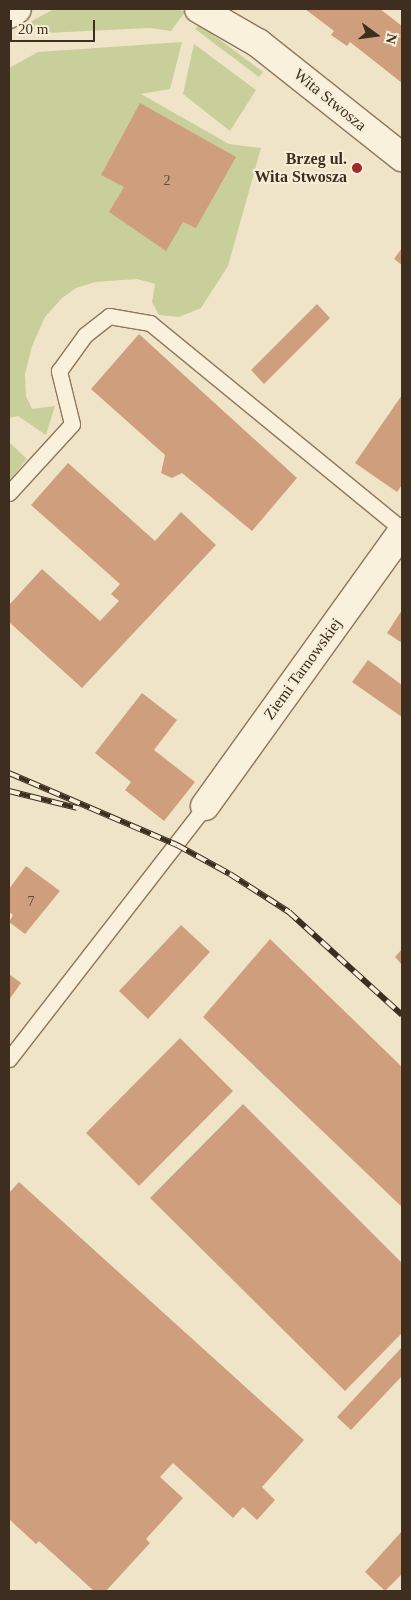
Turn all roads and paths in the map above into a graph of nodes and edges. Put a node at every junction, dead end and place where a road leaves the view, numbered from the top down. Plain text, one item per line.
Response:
1 (17, 9) edge
2 (199, 9) edge
3 (237, 9) edge
4 (9, 14) edge
5 (258, 43) junction
6 (402, 157) edge
7 (9, 493) edge
8 (402, 531) edge
9 (205, 806) joint
10 (9, 1059) edge

1 - 4 street
2 - 5 street, Wita Stwosza
3 - 5 street, Wita Stwosza
5 - 6 street, Wita Stwosza
7 - 8 lane
8 - 9 street, Ziemi Tarnowskiej
9 - 10 lane

